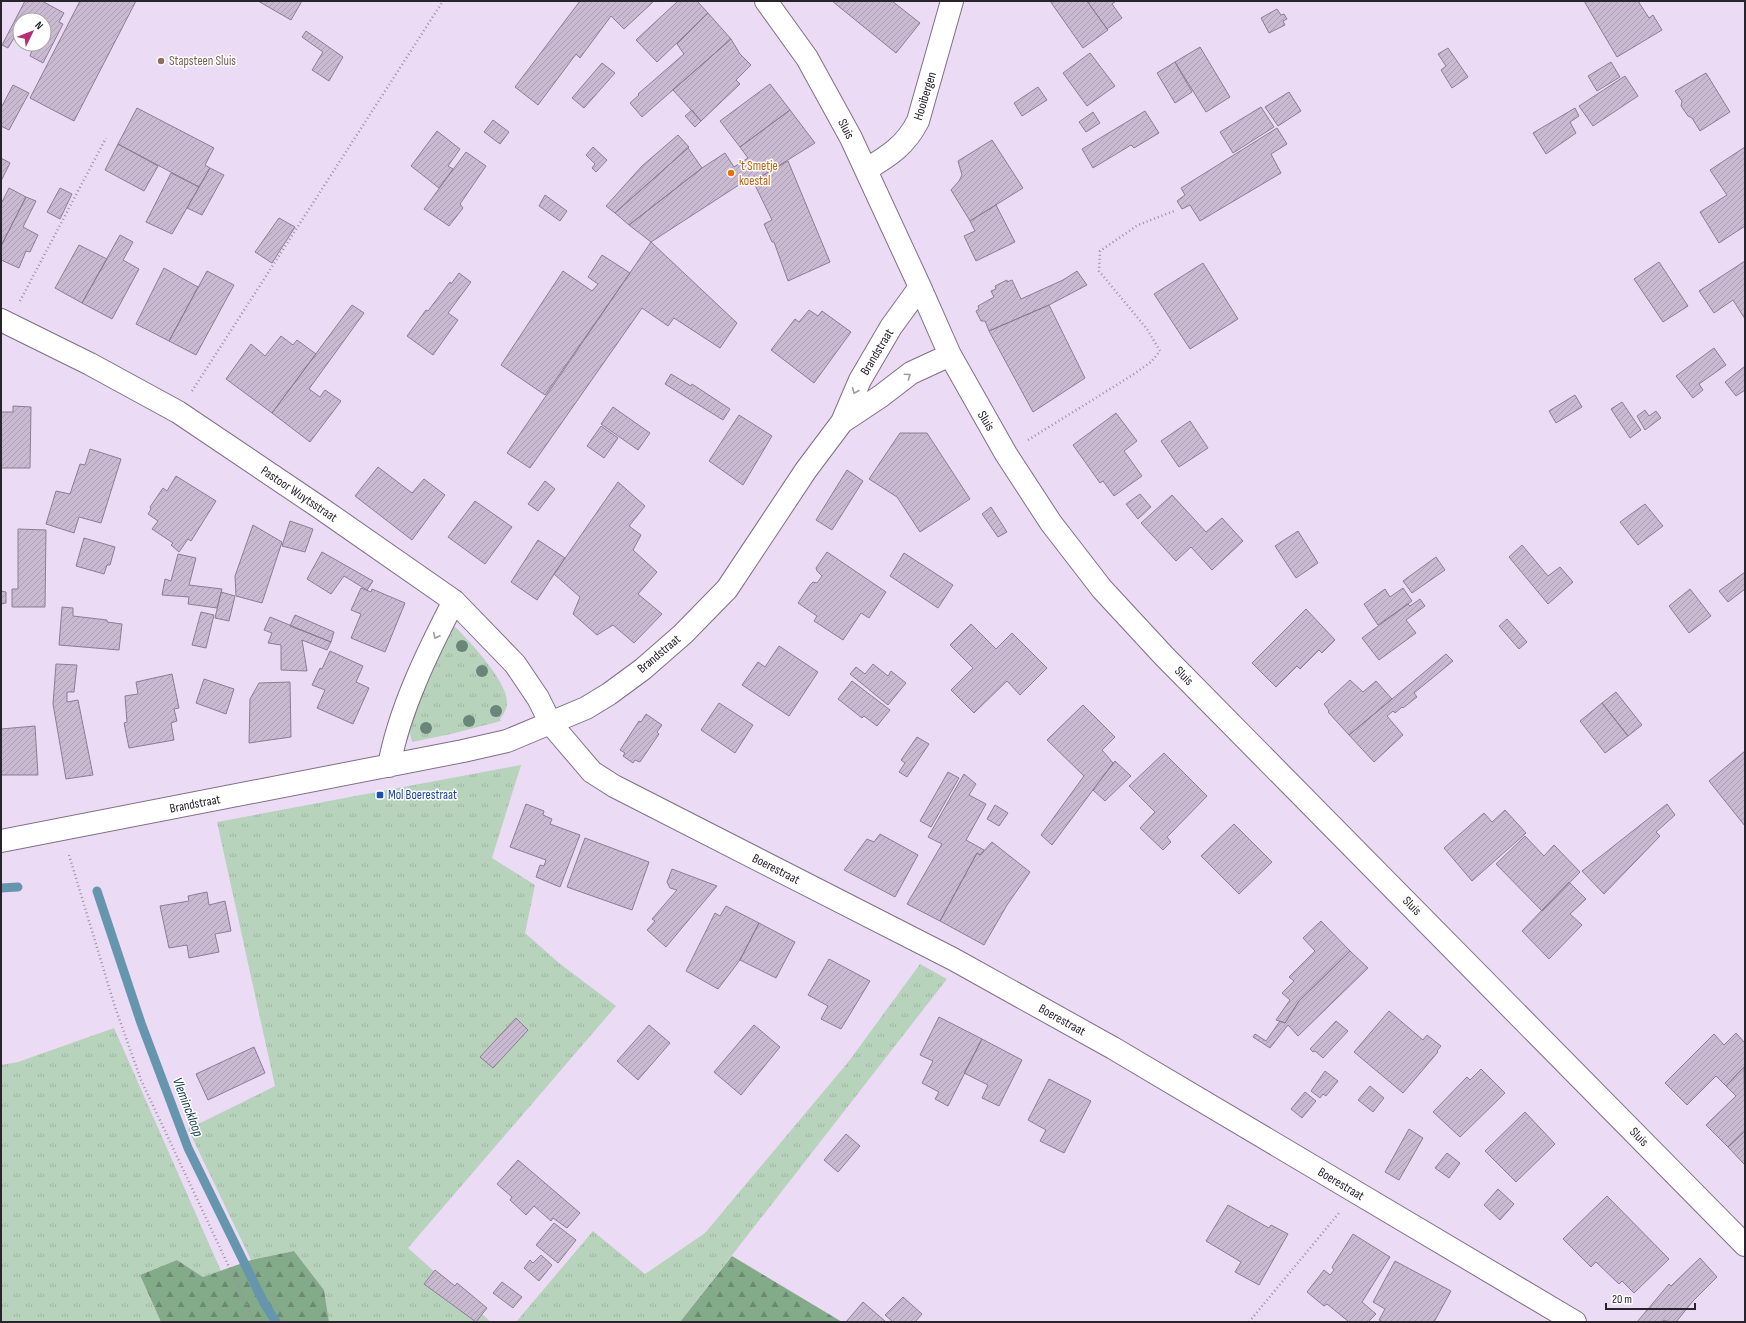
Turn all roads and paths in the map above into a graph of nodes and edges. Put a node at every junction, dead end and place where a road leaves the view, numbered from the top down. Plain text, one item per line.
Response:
1 (443, 1) edge
2 (766, 1) edge
3 (952, 1) edge
4 (106, 138) dead end
5 (867, 169) junction
6 (1174, 211) dead end
7 (920, 287) junction
8 (5, 321) edge
9 (950, 355) junction
10 (178, 412) junction
11 (842, 422) junction
12 (1006, 454) junction
13 (454, 601) junction
14 (551, 724) junction
15 (389, 766) junction
16 (61, 830) junction
17 (1, 841) edge
18 (1355, 1192) junction
19 (1745, 1245) edge
20 (255, 1322) edge
21 (1249, 1322) edge
22 (1575, 1322) edge

1 - 10 path
2 - 5 street, Sluis
3 - 5 street, Hooibergen
4 - 8 path
5 - 7 street, Sluis
6 - 12 path
7 - 9 street, Sluis
7 -> 11 street, Brandstraat
8 - 10 street, Pastoor Wuytsstraat
11 -> 9 street, Brandstraat
9 - 12 street, Sluis
10 - 13 street, Pastoor Wuytsstraat
11 - 14 street, Brandstraat
12 - 19 street, Sluis
13 - 14 street, Pastoor Wuytsstraat
13 -> 15 street
14 - 15 street, Brandstraat
14 - 18 street, Boerestraat
15 - 16 street, Brandstraat
16 - 17 street, Brandstraat
16 - 20 path
18 - 21 path
18 - 22 street, Boerestraat

